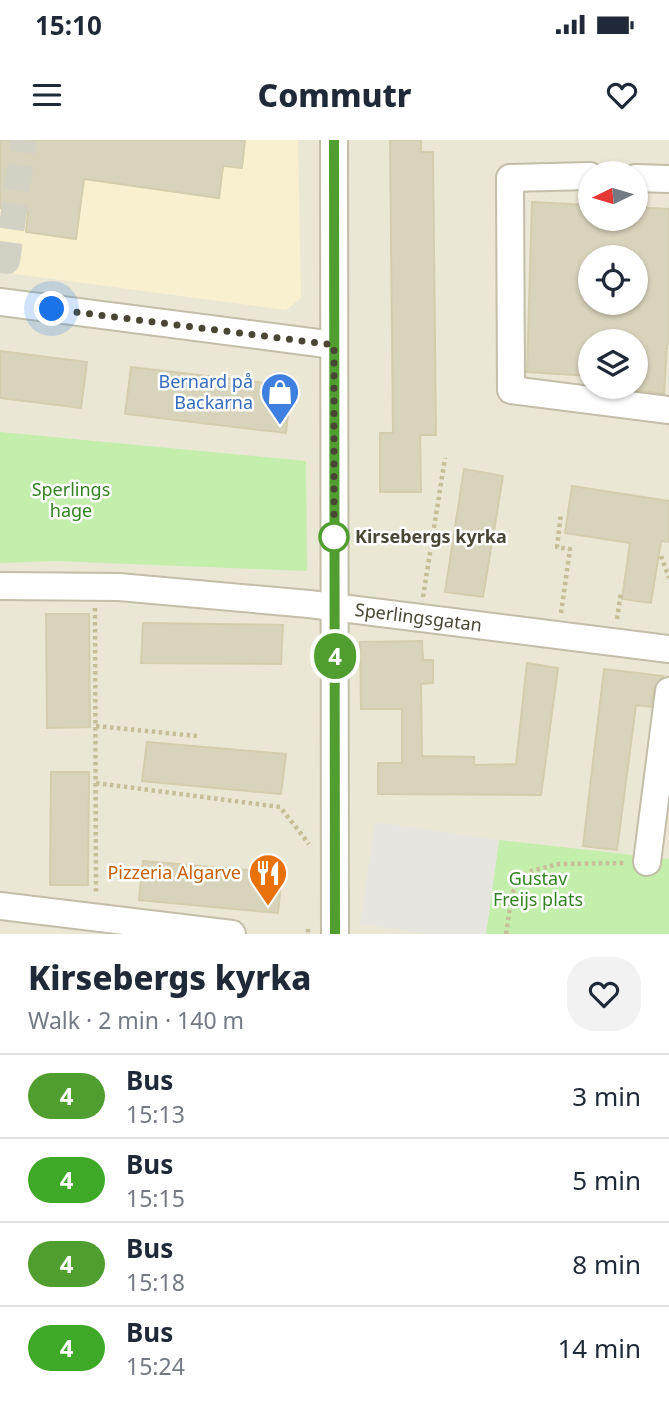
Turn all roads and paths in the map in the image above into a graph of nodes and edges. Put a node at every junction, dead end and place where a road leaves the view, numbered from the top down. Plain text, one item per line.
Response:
1 (334, 140) edge
2 (578, 176) edge
3 (648, 178) edge
4 (669, 179) edge
5 (0, 302) edge
6 (334, 345) junction
7 (669, 410) edge
8 (445, 458) dead end
9 (561, 513) dead end
10 (661, 556) dead end
11 (669, 578) edge
12 (0, 586) edge
13 (621, 592) dead end
14 (423, 598) dead end
15 (95, 602) dead end
16 (333, 606) junction
17 (560, 617) dead end
18 (617, 623) dead end
19 (669, 649) edge
20 (669, 691) edge
21 (96, 726) junction
22 (197, 736) dead end
23 (96, 783) junction
24 (309, 844) dead end
25 (647, 862) joint
26 (96, 902) dead end
27 (0, 906) edge
28 (232, 934) edge
29 (335, 934) edge
30 (506, 934) edge

1 - 6 street
2 - 7 street
3 - 4 street
5 - 6 street
6 - 16 street
8 - 14 path
9 - 17 path
10 - 11 path
12 - 16 street, Sperlingsgatan
13 - 18 path
15 - 21 path
16 - 19 street, Sperlingsgatan
16 - 29 street
20 - 25 street
21 - 22 path
21 - 23 path
23 - 24 path
23 - 26 path
25 - 30 path
27 - 28 street

